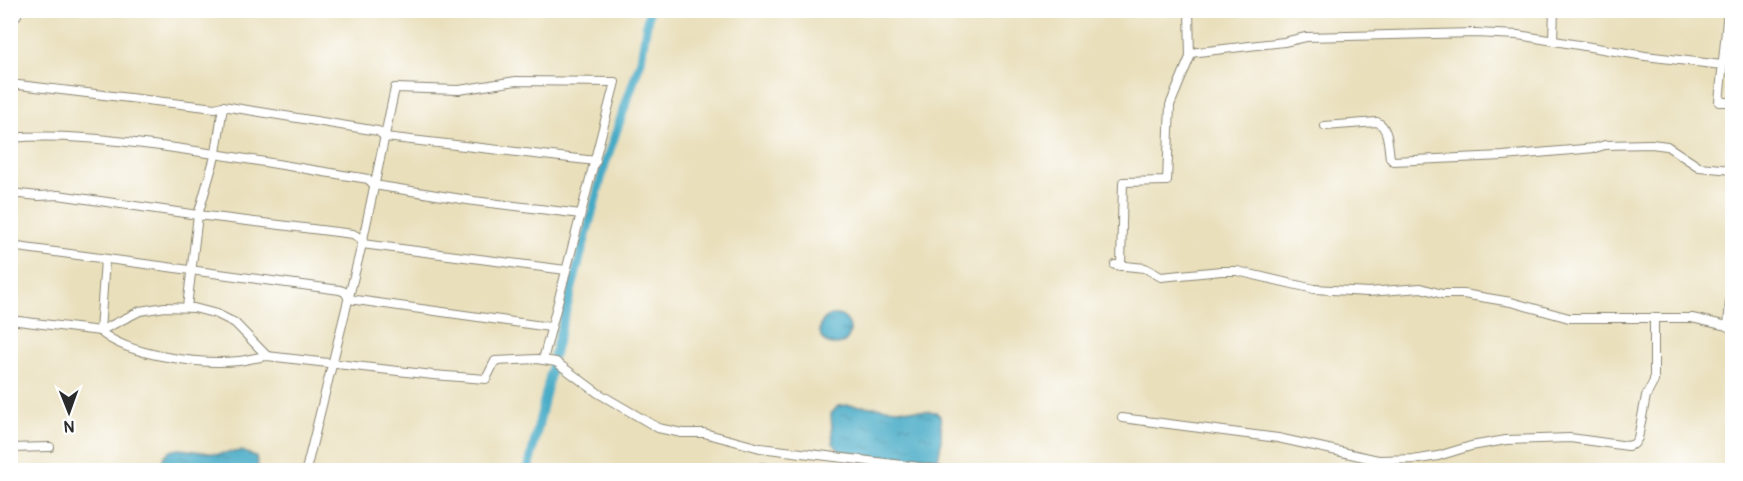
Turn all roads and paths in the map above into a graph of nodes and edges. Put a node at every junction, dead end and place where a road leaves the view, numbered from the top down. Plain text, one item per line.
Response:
1 (17, 10) edge
2 (1189, 10) edge
3 (1554, 10) edge
4 (1728, 10) edge
5 (10, 22) edge
6 (1552, 40) junction
7 (1190, 53) junction
8 (1722, 65) junction
9 (10, 84) edge
10 (1732, 102) edge
11 (223, 106) junction
12 (1325, 126) dead end
13 (385, 137) junction
14 (10, 138) edge
15 (216, 153) junction
16 (596, 161) junction
17 (1732, 170) edge
18 (374, 185) junction
19 (10, 193) edge
20 (580, 214) junction
21 (198, 215) junction
22 (362, 244) junction
23 (10, 246) edge
24 (105, 260) junction
25 (191, 270) junction
26 (566, 270) junction
27 (1732, 276) edge
28 (349, 299) junction
29 (187, 307) junction
30 (1654, 319) junction
31 (10, 320) edge
32 (550, 327) junction
33 (1730, 327) edge
34 (100, 331) junction
35 (267, 356) junction
36 (543, 360) junction
37 (332, 364) junction
38 (1122, 418) dead end
39 (50, 447) dead end
40 (10, 448) edge
41 (761, 467) dead end
42 (306, 471) edge
43 (781, 471) edge
44 (944, 471) edge

1 - 5 street
2 - 7 street
3 - 6 street
4 - 8 street
6 - 7 street
6 - 8 street
7 - 30 street
8 - 10 street
9 - 11 street
11 - 13 street
11 - 15 street
12 - 17 street
13 - 16 street
13 - 16 street
13 - 18 street
14 - 15 street
15 - 18 street
15 - 21 street
16 - 20 street
18 - 20 street
18 - 22 street
19 - 21 street
20 - 26 street
21 - 22 street
21 - 25 street
22 - 26 street
22 - 28 street
23 - 24 street
24 - 25 street
24 - 34 street
25 - 28 street
25 - 29 street
26 - 32 street
27 - 33 street
28 - 32 street
28 - 37 street
29 - 34 street
29 - 35 street
30 - 33 street
30 - 38 street
31 - 34 street
32 - 36 street
34 - 35 street
35 - 37 street
36 - 37 street
36 - 44 street
37 - 42 street
39 - 40 street
41 - 43 street

